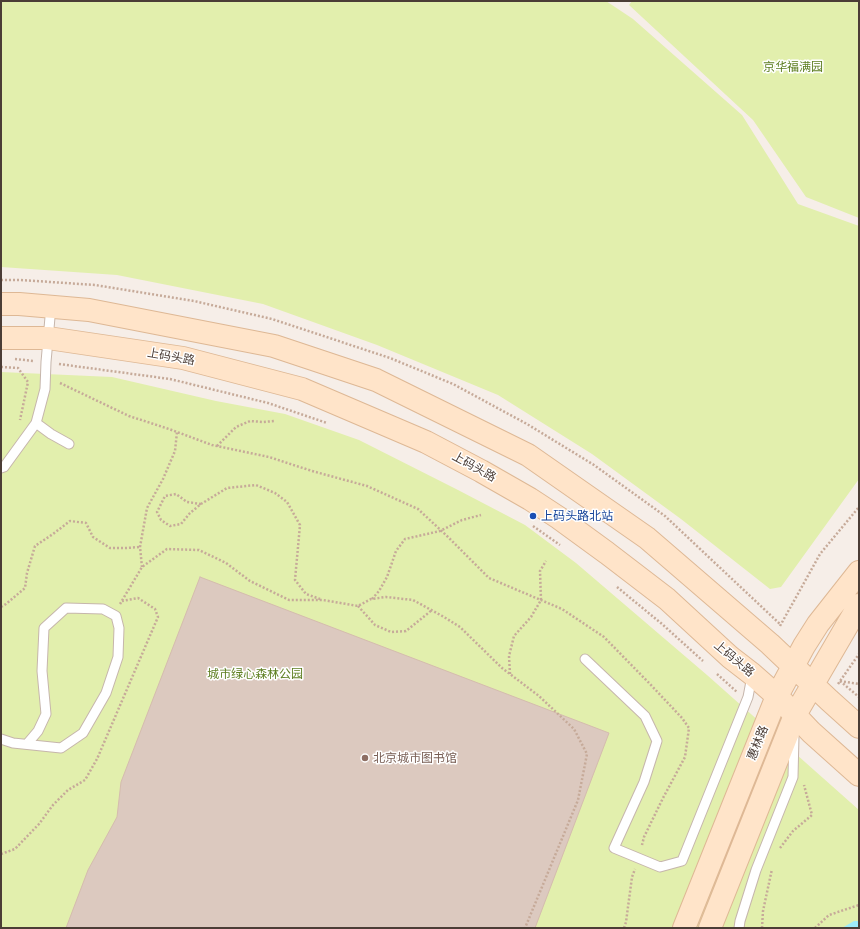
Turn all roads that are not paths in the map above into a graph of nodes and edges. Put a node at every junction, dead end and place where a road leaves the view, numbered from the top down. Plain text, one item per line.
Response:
1 (1, 304) edge
2 (52, 306) junction
3 (1, 338) edge
4 (48, 338) junction
5 (36, 423) junction
6 (69, 444) dead end
7 (1, 468) edge
8 (859, 572) edge
9 (859, 605) edge
10 (586, 659) dead end
11 (793, 666) junction
12 (752, 674) junction
13 (812, 684) junction
14 (777, 696) junction
15 (795, 715) junction
16 (859, 727) edge
17 (1, 740) edge
18 (27, 744) junction
19 (859, 775) edge
20 (684, 928) edge
21 (710, 928) edge
22 (740, 928) edge

1 - 2 main road
2 - 4 lane
2 - 11 main road
3 - 4 main road, 上码头路
4 - 5 lane
4 - 12 main road, 上码头路
5 - 6 lane
5 - 7 lane
8 - 11 main road, 惠林路
9 - 13 main road, 惠林路
10 - 12 lane
11 - 13 main road
11 - 14 main road, 惠林路
12 - 14 main road, 上码头路
13 - 15 main road, 惠林路
13 - 16 main road
14 - 15 main road, 上码头路
14 - 20 main road, 惠林路
15 - 19 main road, 上码头路
15 - 21 main road, 惠林路
15 - 22 lane
17 - 18 lane
18 - 18 lane

